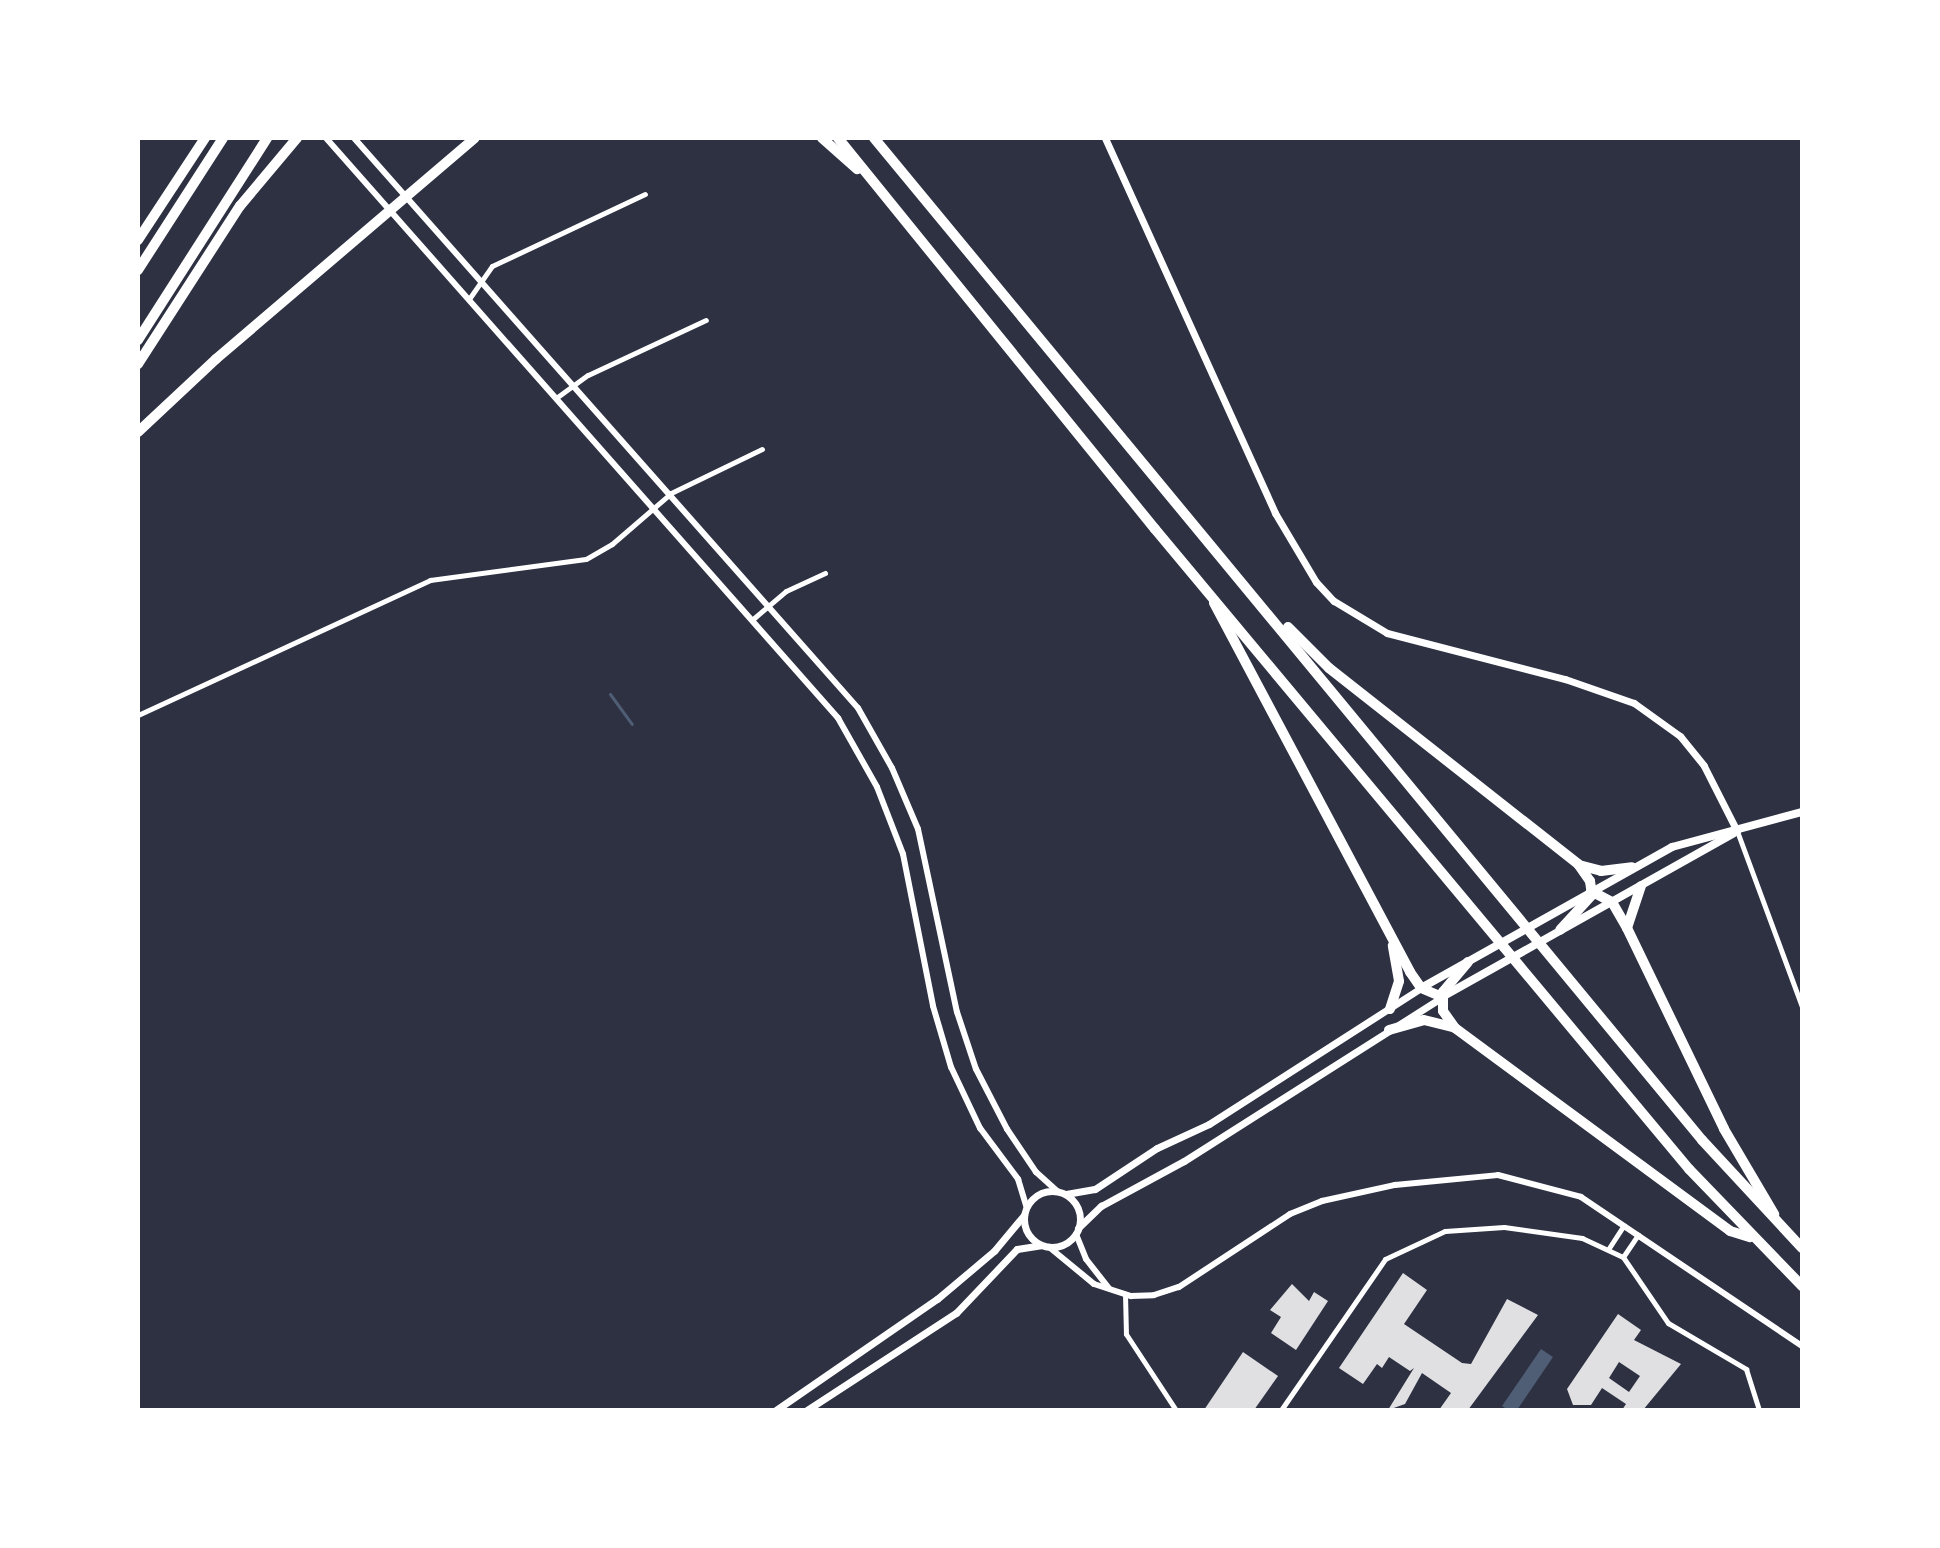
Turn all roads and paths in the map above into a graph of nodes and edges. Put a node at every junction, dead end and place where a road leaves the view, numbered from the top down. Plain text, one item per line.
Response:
1 (205, 138) edge
2 (223, 138) edge
3 (267, 138) edge
4 (297, 138) edge
5 (326, 138) edge
6 (354, 138) edge
7 (475, 138) edge
8 (822, 138) edge
9 (838, 138) edge
10 (874, 138) edge
11 (1105, 138) edge
12 (865, 176) junction
13 (645, 194) dead end
14 (408, 196) junction
15 (390, 211) junction
16 (138, 240) edge
17 (138, 270) edge
18 (481, 278) junction
19 (469, 299) junction
20 (706, 320) dead end
21 (138, 340) edge
22 (138, 364) edge
23 (575, 385) junction
24 (556, 398) junction
25 (138, 432) edge
26 (762, 449) dead end
27 (671, 493) junction
28 (654, 507) junction
29 (825, 573) dead end
30 (1202, 581) junction
31 (1246, 585) junction
32 (769, 604) junction
33 (753, 619) junction
34 (138, 715) edge
35 (1802, 812) edge
36 (1737, 831) junction
37 (1578, 864) junction
38 (1632, 867) junction
39 (1641, 886) junction
40 (1591, 891) junction
41 (1612, 902) junction
42 (1627, 928) junction
43 (1560, 930) junction
44 (1392, 940) junction
45 (1470, 961) junction
46 (1421, 988) junction
47 (1442, 997) junction
48 (1802, 1007) edge
49 (1390, 1009) junction
50 (1455, 1028) junction
51 (1389, 1030) junction
52 (1057, 1191) junction
53 (1066, 1194) junction
54 (1025, 1211) junction
55 (1624, 1225) junction
56 (1783, 1230) junction
57 (1077, 1231) junction
58 (1639, 1235) junction
59 (1751, 1237) junction
60 (1045, 1246) junction
61 (1609, 1248) junction
62 (1802, 1248) edge
63 (1623, 1257) junction
64 (1802, 1286) edge
65 (1112, 1291) junction
66 (1125, 1294) junction
67 (1802, 1346) edge
68 (776, 1410) edge
69 (807, 1410) edge
70 (1176, 1410) edge
71 (1281, 1410) edge
72 (1759, 1410) edge

1 - 16 highway
2 - 17 highway
3 - 21 highway
4 - 22 highway
5 - 15 street
6 - 14 street
7 - 14 highway
8 - 12 highway
9 - 12 highway
10 - 31 highway
11 - 36 main road
12 - 30 highway
13 - 18 street
14 - 15 highway
14 - 18 street
15 - 19 street
15 - 25 highway
18 - 19 street
18 - 23 street
19 - 24 street
20 - 23 street
23 - 24 street
23 - 27 street
24 - 28 street
26 - 27 street
27 - 28 street
27 - 32 street
28 - 33 street
28 - 34 street
29 - 32 street
30 - 44 highway
30 - 59 highway
31 - 37 highway
31 - 56 highway
32 - 33 street
32 - 52 street
33 - 54 street
35 - 36 main road
36 - 38 main road
36 - 39 main road
36 - 48 street
37 - 38 highway
37 - 40 highway
38 - 40 main road
39 - 41 main road
39 - 42 highway
40 - 41 highway
40 - 43 highway
40 - 45 main road
41 - 42 highway
41 - 43 main road
42 - 56 highway
43 - 47 main road
44 - 46 highway
44 - 49 highway
45 - 46 main road
45 - 47 highway
46 - 47 highway
46 - 49 main road
47 - 50 highway
47 - 51 main road
49 - 53 main road
50 - 51 highway
50 - 59 highway
51 - 57 main road
52 - 53 main road
52 - 54 main road
53 - 57 main road
54 - 60 main road
54 - 68 main road
55 - 58 street
55 - 61 street
55 - 66 street
56 - 62 highway
57 - 60 main road
57 - 65 street
58 - 63 street
58 - 67 street
59 - 64 highway
60 - 65 street
60 - 69 main road
61 - 63 street
61 - 71 street
63 - 72 street
65 - 66 street
66 - 70 street

